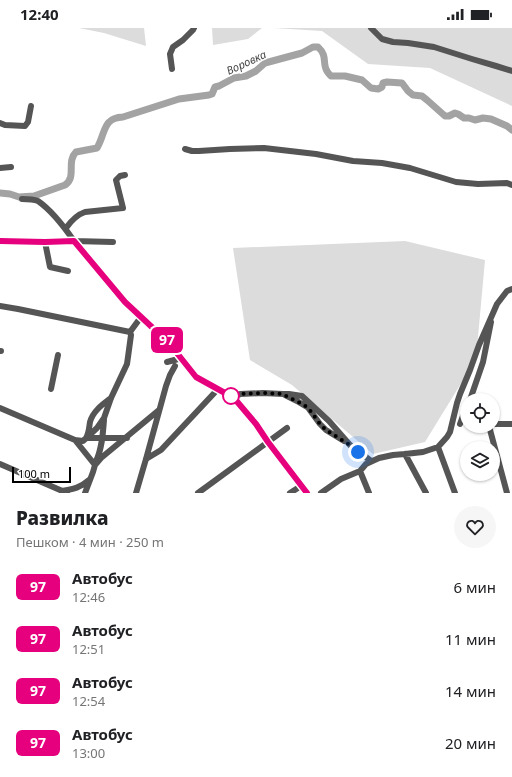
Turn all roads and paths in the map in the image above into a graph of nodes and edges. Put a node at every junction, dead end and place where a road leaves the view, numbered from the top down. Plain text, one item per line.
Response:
1 (194, 28) edge
2 (371, 28) edge
3 (172, 69) dead end
4 (512, 72) edge
5 (31, 106) dead end
6 (0, 123) edge
7 (185, 149) dead end
8 (11, 167) dead end
9 (0, 168) edge
10 (125, 175) dead end
11 (512, 185) edge
12 (22, 199) dead end
13 (66, 228) junction
14 (0, 241) edge
15 (74, 241) junction
16 (45, 242) junction
17 (113, 242) dead end
18 (68, 271) dead end
19 (512, 289) edge
20 (0, 306) edge
21 (141, 316) junction
22 (491, 316) junction
23 (130, 332) junction
24 (58, 355) dead end
25 (182, 358) junction
26 (167, 362) dead end
27 (175, 366) dead end
28 (51, 389) dead end
29 (218, 389) junction
30 (472, 393) edge
31 (282, 394) junction
32 (111, 398) junction
33 (234, 398) junction
34 (0, 408) edge
35 (309, 409) junction
36 (160, 410) junction
37 (322, 414) junction
38 (104, 418) junction
39 (460, 424) edge
40 (500, 424) edge
41 (512, 424) edge
42 (452, 425) junction
43 (287, 428) dead end
44 (491, 433) edge
45 (86, 438) junction
46 (102, 438) junction
47 (127, 438) junction
48 (75, 440) junction
49 (268, 442) junction
50 (350, 445) junction
51 (438, 447) junction
52 (405, 454) junction
53 (146, 459) junction
54 (371, 461) junction
55 (0, 464) edge
56 (94, 465) junction
57 (360, 471) junction
58 (90, 480) junction
59 (301, 486) junction
60 (64, 492) edge
61 (85, 493) edge
62 (136, 493) edge
63 (198, 493) edge
64 (290, 493) edge
65 (307, 493) edge
66 (321, 493) edge
67 (369, 493) edge
68 (426, 493) edge
69 (455, 493) edge
70 (507, 493) edge

1 - 3 street
2 - 4 street
5 - 6 street
7 - 11 street
8 - 9 street
10 - 13 street
12 - 13 street
13 - 15 street
14 - 16 street
15 - 16 street
15 - 17 street
15 - 21 street
16 - 18 street
19 - 22 street
20 - 23 street
21 - 23 street
21 - 25 street
22 - 30 street
22 - 42 street
23 - 32 street
24 - 28 street
25 - 26 street
25 - 29 street
27 - 36 street
29 - 33 street
29 - 53 street
31 - 33 street
31 - 35 street
31 - 37 street
32 - 38 street
32 - 45 street
33 - 49 street
34 - 48 street
35 - 37 street
35 - 50 street
36 - 47 street
36 - 53 street
37 - 50 street
38 - 45 street
38 - 46 street
39 - 42 street
40 - 41 street
42 - 51 street
43 - 49 street
44 - 70 street
45 - 46 street
45 - 48 street
46 - 47 street
46 - 56 street
47 - 56 street
48 - 56 street
49 - 59 street
49 - 63 street
50 - 54 street
51 - 52 street
51 - 69 street
52 - 54 street
52 - 68 street
53 - 62 street
54 - 57 street
55 - 60 street
56 - 58 street
57 - 66 street
57 - 67 street
58 - 60 street
58 - 61 street
59 - 64 street
59 - 65 street

